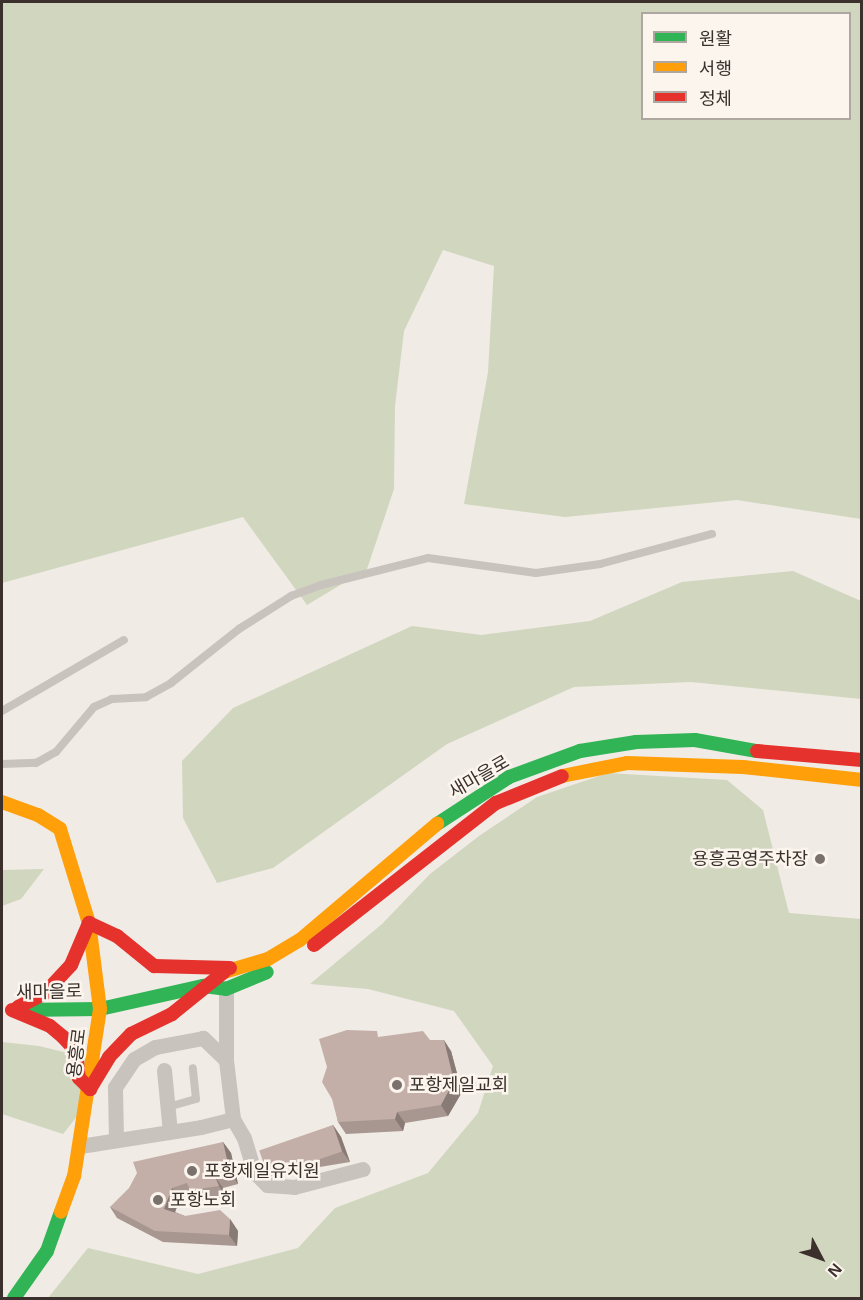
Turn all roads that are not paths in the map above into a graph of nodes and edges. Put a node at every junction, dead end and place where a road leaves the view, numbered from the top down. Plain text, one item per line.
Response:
1 (712, 534) dead end
2 (124, 640) dead end
3 (2, 711) edge
4 (861, 760) edge
5 (2, 764) edge
6 (861, 780) edge
7 (2, 802) edge
8 (89, 923) junction
9 (236, 968) junction
10 (203, 986) junction
11 (226, 989) junction
12 (100, 1009) junction
13 (7, 1010) edge
14 (226, 1060) junction
15 (193, 1068) dead end
16 (164, 1070) dead end
17 (90, 1089) junction
18 (168, 1107) junction
19 (233, 1119) junction
20 (170, 1132) junction
21 (116, 1140) junction
22 (80, 1146) junction
23 (363, 1169) dead end
24 (14, 1299) edge

1 - 5 lane
2 - 3 lane
4 - 9 main road, 새마을로
6 - 11 main road, 새마을로
7 - 8 main road, 용흥로
8 - 9 main road
8 - 12 main road, 용흥로
8 - 13 main road
9 - 10 main road, 새마을로
10 - 11 main road, 새마을로
10 - 12 main road, 새마을로
10 - 17 main road
11 - 14 street
12 - 13 main road, 새마을로
12 - 17 main road, 용흥로
13 - 17 main road
14 - 19 street
14 - 21 street
15 - 18 lane
16 - 18 street
17 - 22 main road, 용흥로
18 - 20 street
19 - 20 street
19 - 23 street
20 - 21 street
21 - 22 street
22 - 24 main road, 용흥로

